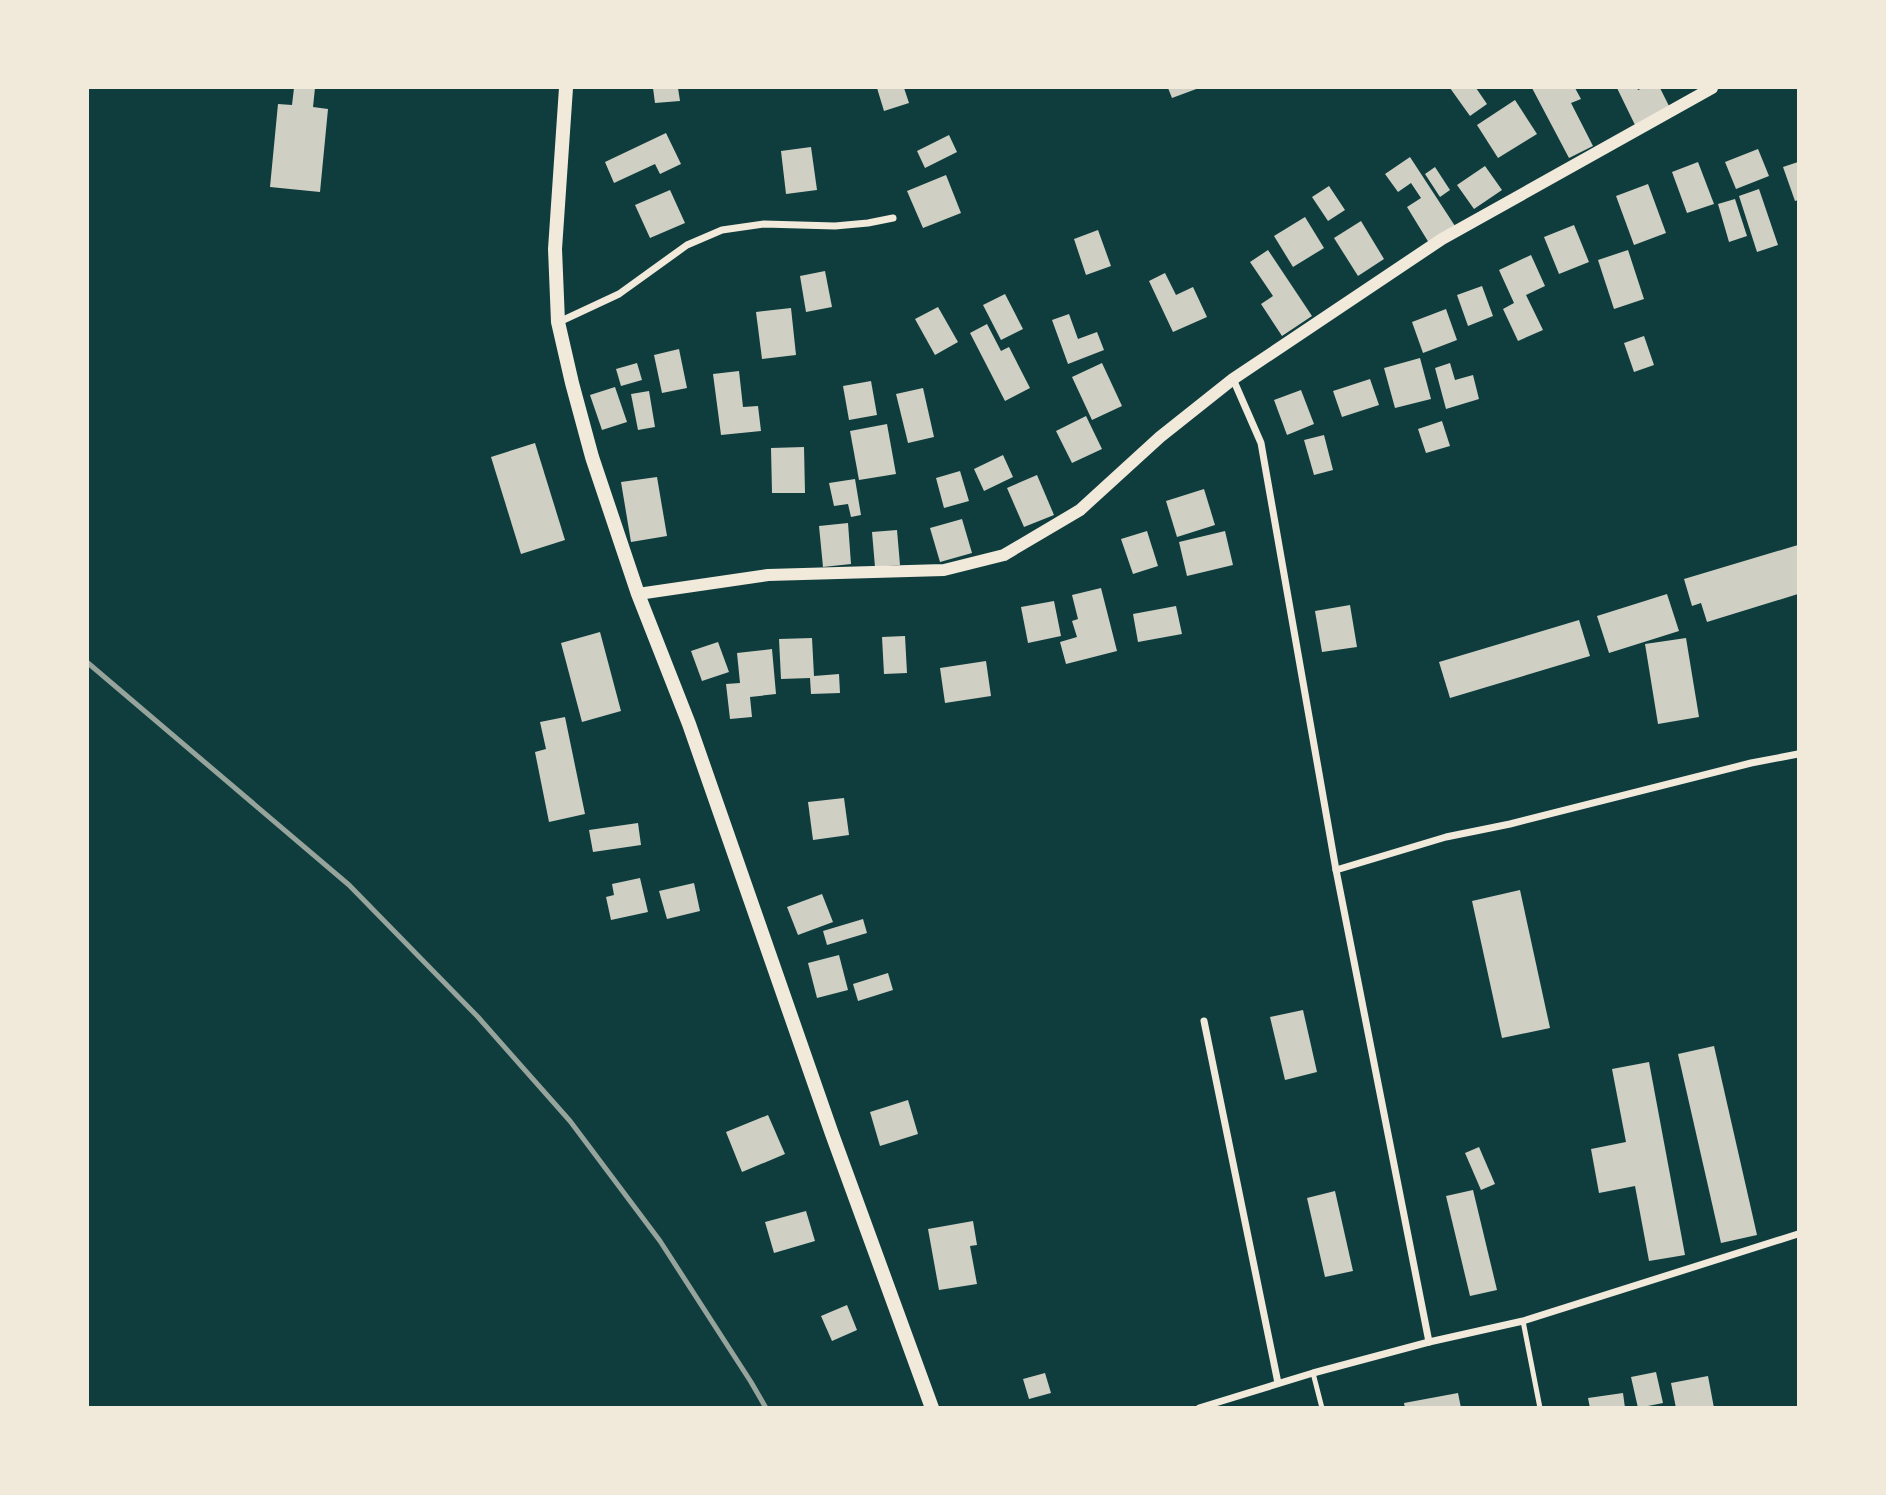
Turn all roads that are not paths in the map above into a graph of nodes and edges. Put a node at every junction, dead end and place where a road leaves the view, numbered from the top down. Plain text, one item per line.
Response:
1 (566, 88) edge
2 (1713, 88) edge
3 (893, 218) dead end
4 (558, 322) junction
5 (1233, 379) junction
6 (638, 594) junction
7 (1798, 754) edge
8 (1336, 870) junction
9 (1204, 1021) dead end
10 (1798, 1234) edge
11 (1523, 1321) junction
12 (1429, 1342) junction
13 (1313, 1373) junction
14 (1278, 1383) junction
15 (932, 1408) edge
16 (1199, 1408) edge
17 (1322, 1408) edge
18 (1540, 1408) edge

1 - 4 main road
2 - 5 street
3 - 4 street
4 - 6 main road
5 - 6 street
5 - 8 street
6 - 15 main road
7 - 8 street
8 - 12 street
9 - 14 street
10 - 11 street
11 - 12 street
11 - 18 lane
12 - 13 street
13 - 14 street
13 - 17 lane
14 - 16 street

